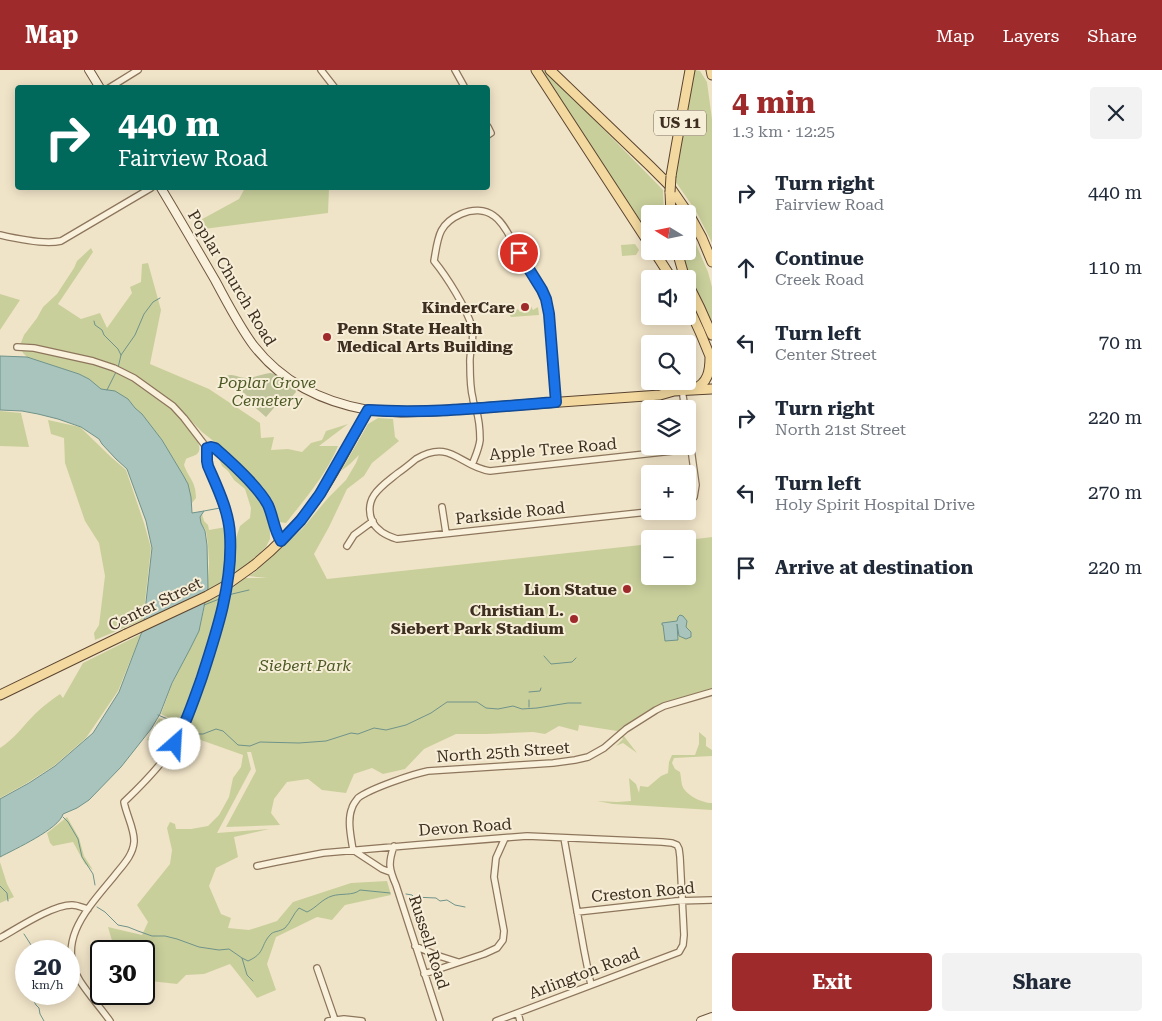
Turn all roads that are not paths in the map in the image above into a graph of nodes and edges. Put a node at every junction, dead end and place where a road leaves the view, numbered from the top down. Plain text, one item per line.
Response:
1 (89, 70) edge
2 (138, 70) edge
3 (321, 70) edge
4 (455, 70) edge
5 (536, 70) edge
6 (550, 70) edge
7 (557, 70) edge
8 (690, 70) edge
9 (711, 70) edge
10 (712, 75) edge
11 (98, 85) edge
12 (114, 85) edge
13 (334, 85) edge
14 (463, 85) edge
15 (149, 190) edge
16 (162, 190) edge
17 (671, 205) edge
18 (641, 231) edge
19 (0, 235) edge
20 (712, 249) edge
21 (712, 262) edge
22 (696, 300) edge
23 (696, 323) edge
24 (712, 335) edge
25 (17, 347) dead end
26 (711, 359) edge
27 (696, 388) edge
28 (712, 389) edge
29 (692, 390) edge
30 (696, 390) edge
31 (660, 395) junction
32 (712, 395) edge
33 (683, 396) junction
34 (684, 400) edge
35 (556, 402) junction
36 (476, 408) junction
37 (368, 410) junction
38 (207, 448) junction
39 (641, 454) edge
40 (472, 465) junction
41 (442, 507) dead end
42 (641, 513) edge
43 (373, 522) junction
44 (446, 533) junction
45 (281, 541) junction
46 (346, 546) dead end
47 (712, 692) edge
48 (0, 695) edge
49 (505, 838) junction
50 (564, 838) junction
51 (394, 846) junction
52 (353, 850) junction
53 (258, 866) dead end
54 (390, 872) junction
55 (712, 900) edge
56 (682, 901) junction
57 (88, 909) junction
58 (577, 912) junction
59 (0, 938) edge
60 (415, 946) junction
61 (458, 962) junction
62 (318, 968) dead end
63 (424, 974) junction
64 (592, 985) junction
65 (518, 1013) junction
66 (712, 1017) edge
67 (332, 1020) edge
68 (110, 1021) edge
69 (362, 1021) edge
70 (440, 1021) edge
71 (496, 1021) edge
72 (520, 1021) edge
73 (701, 1021) edge

1 - 11 street
2 - 12 street
3 - 13 street
4 - 14 street
5 - 18 main road
6 - 21 main road
7 - 20 main road
8 - 17 main road, US 11, bridge
9 - 10 main road
15 - 19 street
16 - 37 street, Poplar Church Road
22 - 24 main road
23 - 26 main road
25 - 38 street
26 - 27 main road
28 - 30 main road
29 - 31 main road
31 - 33 main road
31 - 35 main road
32 - 33 main road
33 - 34 street
35 - 36 main road
35 - 36 street
36 - 37 main road
36 - 40 street
37 - 45 main road, Center Street
38 - 45 street
38 - 57 street
39 - 40 street, Apple Tree Road
40 - 43 street, Apple Tree Road
41 - 44 street
42 - 44 street, Parkside Road
43 - 44 street, Parkside Road
43 - 46 street
45 - 48 main road, Center Street, bridge
47 - 52 street, North 25th Street
49 - 50 street, Devon Road
49 - 51 street, Devon Road
49 - 61 street
50 - 56 street, Devon Road
50 - 58 street
51 - 52 street, Devon Road
51 - 54 street, Russell Road
52 - 53 street, Devon Road
52 - 54 street
54 - 60 street, Russell Road
55 - 56 street, Creston Road
56 - 58 street, Creston Road
56 - 64 street, Arlington Road
57 - 59 street
57 - 68 street
58 - 64 street
60 - 61 street
60 - 63 street, Russell Road
61 - 63 street
62 - 67 street
63 - 70 street, Russell Road
64 - 65 street, Arlington Road
65 - 71 street, Arlington Road
65 - 72 street
66 - 73 street
67 - 69 street

